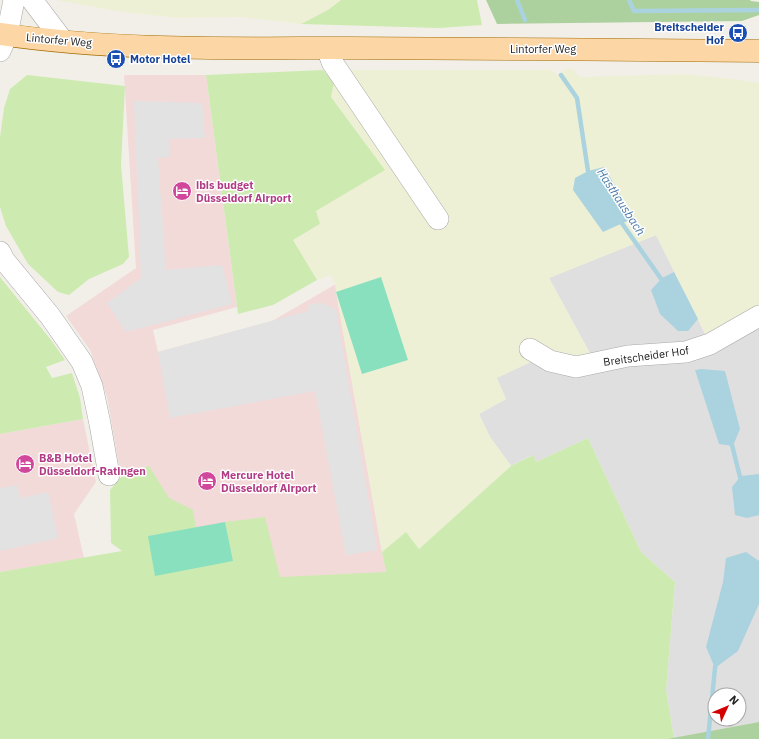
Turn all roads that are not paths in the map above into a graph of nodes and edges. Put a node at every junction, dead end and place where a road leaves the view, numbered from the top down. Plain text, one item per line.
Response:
1 (14, 0) edge
2 (32, 0) edge
3 (2, 40) edge
4 (63, 41) junction
5 (327, 48) junction
6 (759, 50) edge
7 (438, 219) dead end
8 (0, 252) edge
9 (759, 316) edge
10 (530, 349) dead end
11 (109, 475) dead end

1 - 3 street
2 - 4 street
3 - 4 main road, Lintorfer Weg
4 - 5 main road, Lintorfer Weg
5 - 6 main road, Lintorfer Weg
5 - 7 street
8 - 11 street
9 - 10 street, Breitscheider Hof

